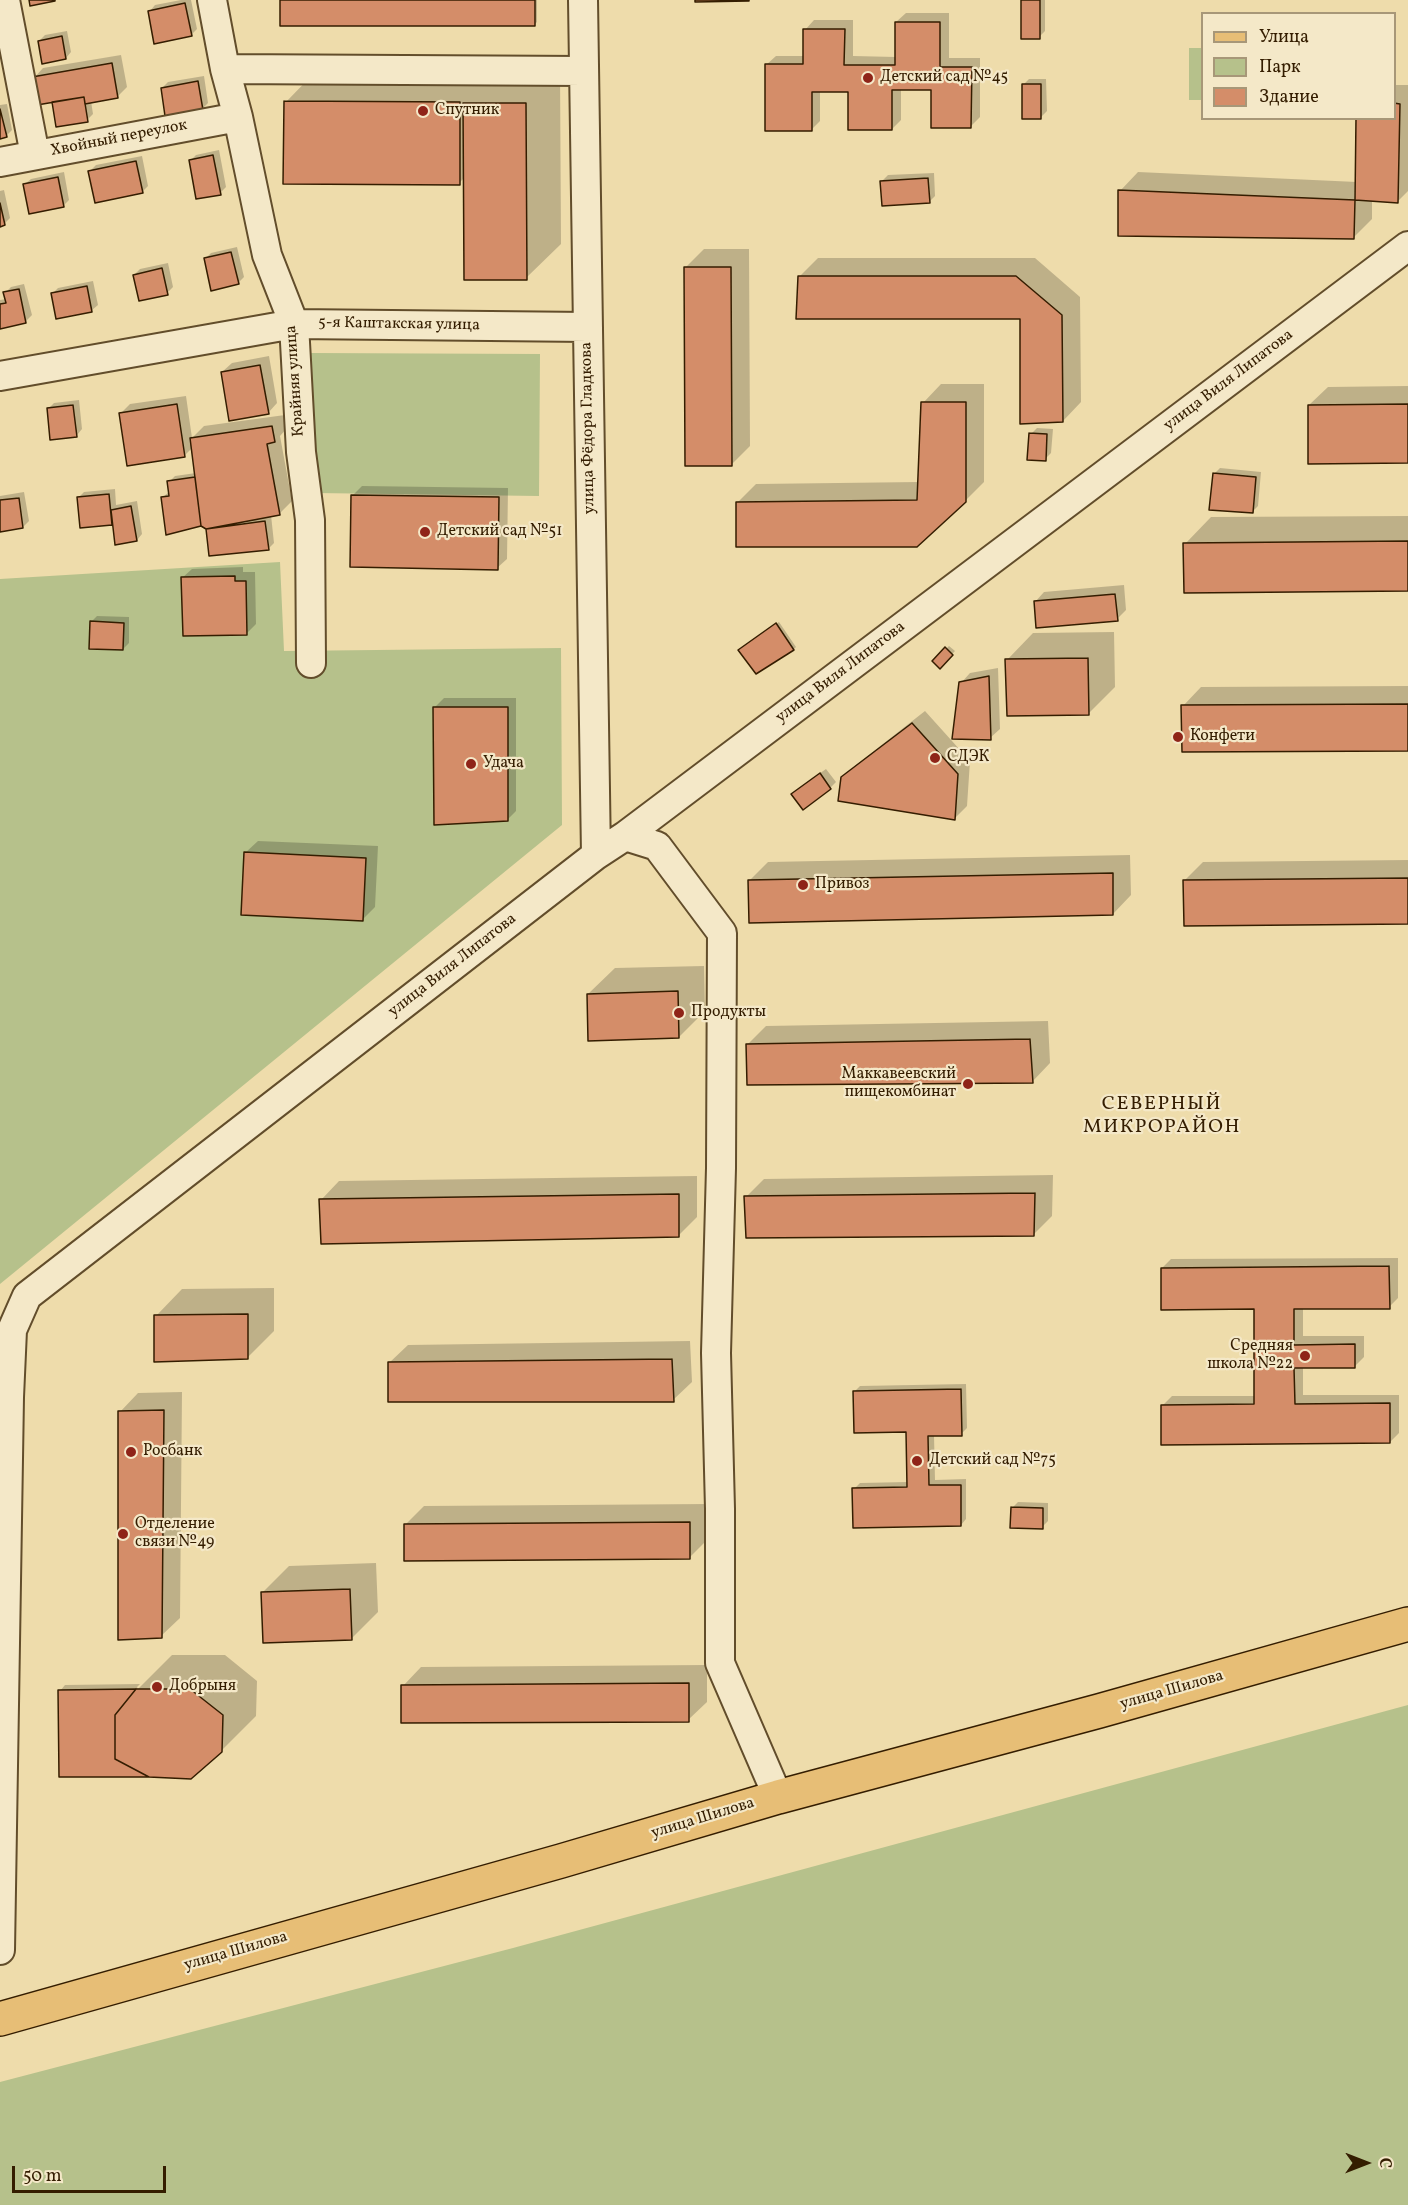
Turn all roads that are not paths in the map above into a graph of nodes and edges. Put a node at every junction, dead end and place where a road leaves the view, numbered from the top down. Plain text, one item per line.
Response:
1 (5, 0) edge
2 (212, 0) edge
3 (583, 0) edge
4 (225, 69) junction
5 (583, 71) junction
6 (238, 117) junction
7 (35, 155) junction
8 (0, 162) edge
9 (1408, 246) edge
10 (294, 324) junction
11 (588, 327) junction
12 (0, 376) edge
13 (311, 663) dead end
14 (625, 836) junction
15 (596, 855) junction
16 (1408, 1624) edge
17 (778, 1797) junction
18 (0, 1950) edge
19 (0, 2019) edge

1 - 7 street
2 - 4 street, Крайняя улица
3 - 5 street, улица Фёдора Гладкова
4 - 5 street
4 - 6 street, Крайняя улица
5 - 11 street, улица Фёдора Гладкова
6 - 7 street, Хвойный переулок
6 - 10 street, Крайняя улица
7 - 8 street, Хвойный переулок
9 - 14 street, улица Виля Липатова
10 - 11 street, 5-я Каштакская улица
10 - 12 street, 5-я Каштакская улица
10 - 13 street, Крайняя улица
11 - 15 street, улица Фёдора Гладкова
14 - 15 street, улица Виля Липатова
14 - 17 street
15 - 18 street, улица Виля Липатова
16 - 17 main road, улица Шилова
17 - 19 main road, улица Шилова

